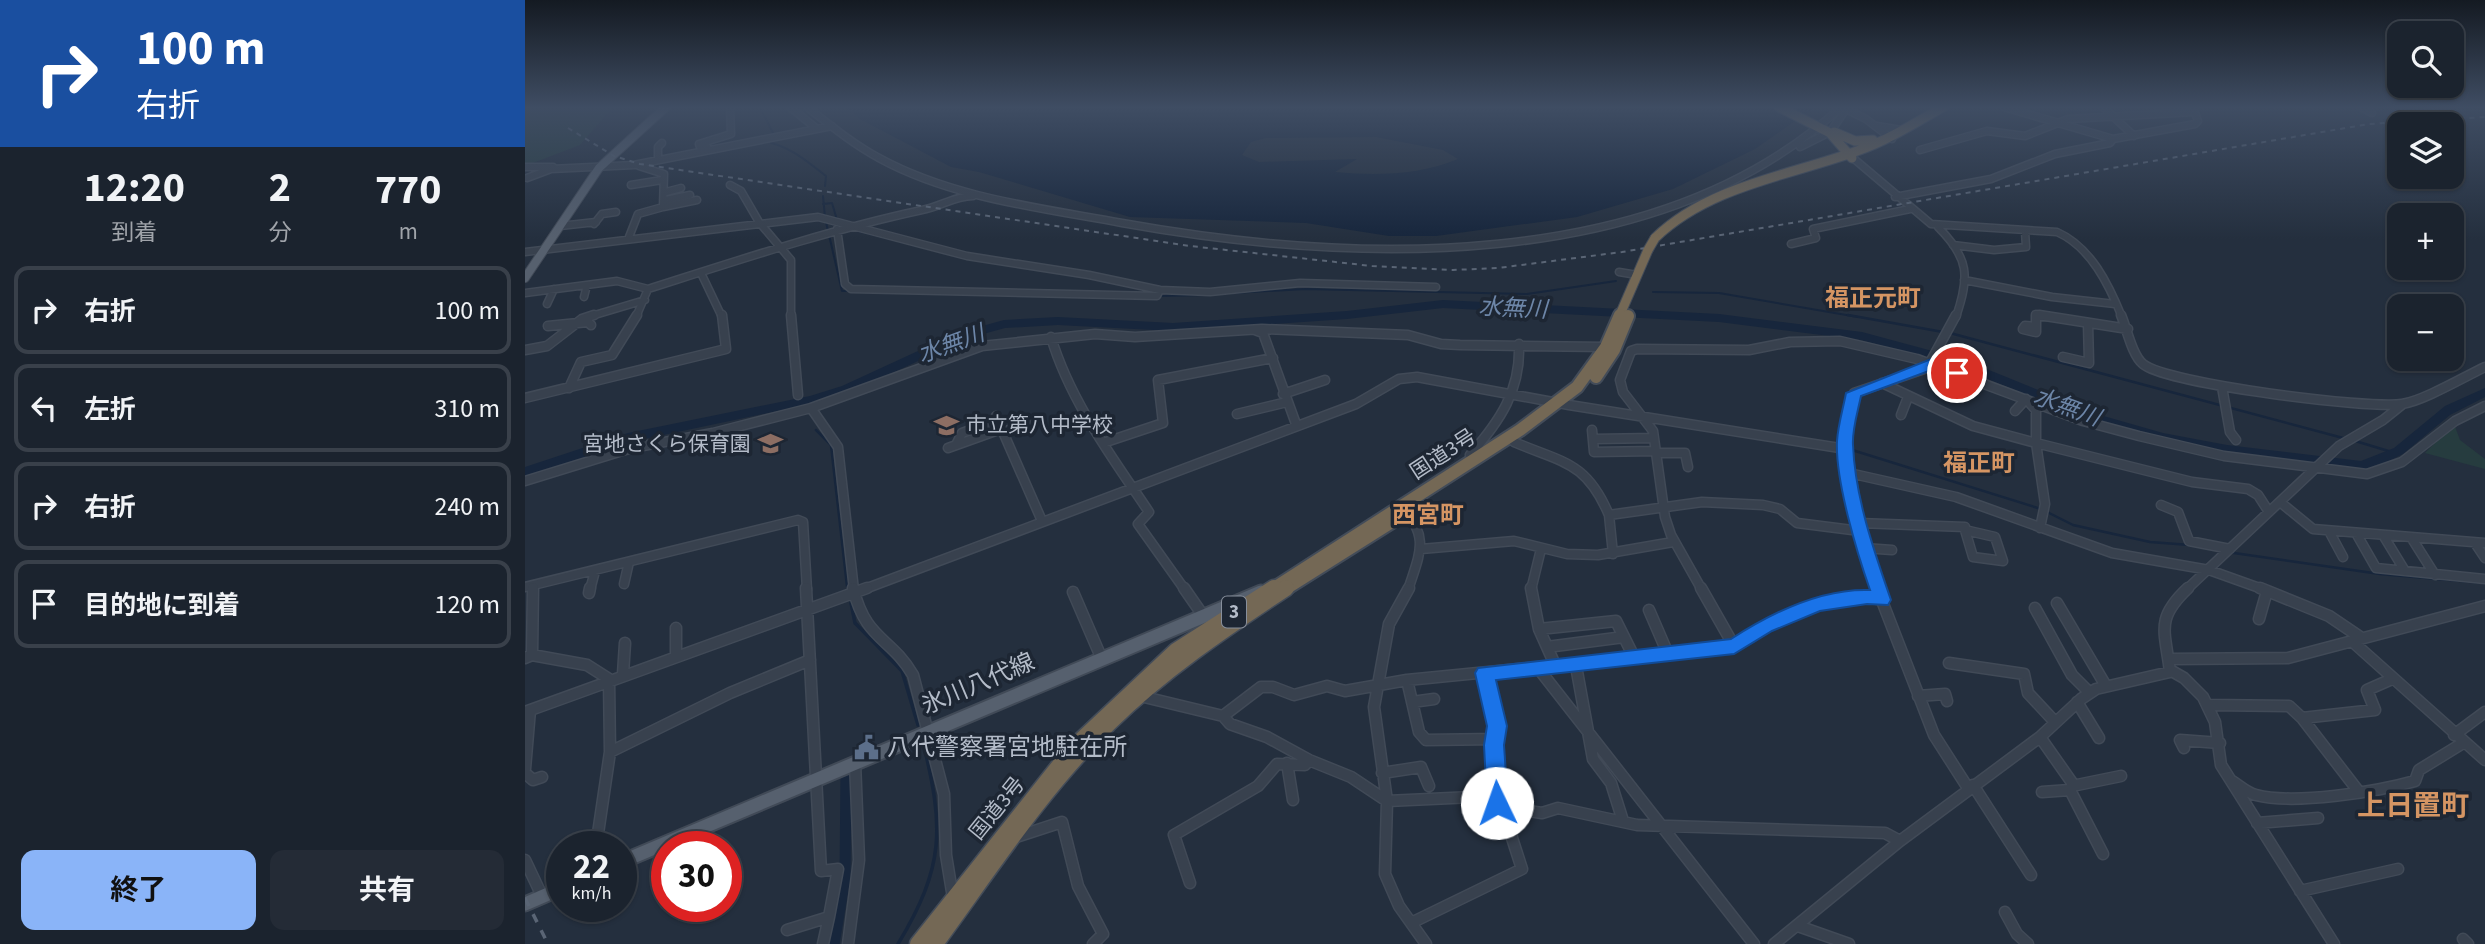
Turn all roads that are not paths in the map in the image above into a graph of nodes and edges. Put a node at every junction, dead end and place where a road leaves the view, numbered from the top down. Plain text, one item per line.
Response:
1 (618, 151) edge
2 (658, 151) edge
3 (690, 151) edge
4 (699, 151) edge
5 (868, 151) edge
6 (1787, 151) edge
7 (1834, 151) edge
8 (1846, 151) edge
9 (1862, 151) edge
10 (2067, 151) edge
11 (683, 154) junction
12 (1851, 156) junction
13 (658, 160) junction
14 (634, 165) junction
15 (525, 167) edge
16 (599, 168) junction
17 (573, 170) junction
18 (1797, 172) junction
19 (527, 178) dead end
20 (662, 180) junction
21 (631, 185) dead end
22 (730, 185) dead end
23 (681, 188) dead end
24 (666, 192) junction
25 (690, 195) dead end
26 (1712, 197) junction
27 (1895, 197) junction
28 (697, 200) dead end
29 (665, 203) junction
30 (1042, 207) junction
31 (1910, 209) junction
32 (616, 212) dead end
33 (759, 222) junction
34 (851, 225) junction
35 (559, 226) junction
36 (1938, 226) junction
37 (837, 229) junction
38 (2025, 231) junction
39 (629, 237) junction
40 (1656, 243) junction
41 (1791, 244) dead end
42 (1953, 245) junction
43 (782, 247) junction
44 (545, 248) junction
45 (525, 252) edge
46 (1619, 272) dead end
47 (701, 273) junction
48 (1637, 275) junction
49 (525, 278) edge
50 (1964, 280) junction
51 (587, 285) junction
52 (1436, 286) dead end
53 (566, 288) junction
54 (554, 289) junction
55 (648, 289) junction
56 (525, 293) edge
57 (1159, 293) junction
58 (562, 296) dead end
59 (584, 297) dead end
60 (645, 300) junction
61 (547, 304) dead end
62 (1629, 304) junction
63 (2115, 304) junction
64 (576, 323) junction
65 (2088, 323) junction
66 (591, 325) dead end
67 (548, 326) dead end
68 (2037, 327) dead end
69 (2128, 329) junction
70 (1253, 330) junction
71 (1051, 337) junction
72 (1519, 344) junction
73 (1610, 345) junction
74 (525, 350) edge
75 (2063, 357) dead end
76 (1273, 358) junction
77 (1932, 362) junction
78 (2485, 367) edge
79 (1325, 380) dead end
80 (1882, 383) junction
81 (2222, 387) junction
82 (569, 388) junction
83 (1515, 394) junction
84 (798, 395) dead end
85 (1908, 397) junction
86 (525, 398) edge
87 (1285, 398) junction
88 (2026, 398) junction
89 (1564, 404) junction
90 (2403, 404) junction
91 (2485, 406) edge
92 (811, 408) junction
93 (2015, 411) dead end
94 (1237, 414) dead end
95 (1641, 415) junction
96 (1901, 415) dead end
97 (1033, 423) dead end
98 (999, 424) junction
99 (1296, 424) junction
100 (1654, 438) junction
101 (2236, 440) dead end
102 (1514, 442) junction
103 (1103, 443) junction
104 (2036, 443) junction
105 (948, 448) dead end
106 (1846, 449) junction
107 (1656, 452) junction
108 (1472, 459) junction
109 (1688, 467) dead end
110 (2320, 467) junction
111 (1849, 473) junction
112 (525, 481) edge
113 (1131, 487) junction
114 (2280, 502) junction
115 (2161, 505) dead end
116 (1664, 508) junction
117 (1403, 510) junction
118 (2269, 512) junction
119 (1609, 515) junction
120 (1042, 521) junction
121 (1859, 527) junction
122 (2041, 528) junction
123 (1965, 530) junction
124 (2329, 531) junction
125 (2356, 533) junction
126 (2383, 535) junction
127 (2411, 537) junction
128 (1674, 541) junction
129 (2480, 543) edge
130 (1864, 548) junction
131 (1421, 549) junction
132 (2230, 549) junction
133 (1541, 550) junction
134 (1892, 550) dead end
135 (1613, 554) junction
136 (2343, 556) dead end
137 (2485, 558) edge
138 (629, 562) junction
139 (2209, 570) junction
140 (595, 571) junction
141 (2405, 571) junction
142 (2435, 575) junction
143 (2485, 579) edge
144 (624, 584) dead end
145 (529, 586) edge
146 (2267, 591) junction
147 (1073, 592) dead end
148 (589, 593) dead end
149 (854, 593) junction
150 (1882, 600) junction
151 (2057, 603) dead end
152 (2485, 606) edge
153 (1239, 608) junction
154 (2035, 608) dead end
155 (807, 609) junction
156 (1649, 610) dead end
157 (1202, 614) junction
158 (2259, 619) dead end
159 (676, 628) dead end
160 (1539, 629) junction
161 (1624, 637) junction
162 (2357, 640) junction
163 (625, 643) dead end
164 (1734, 646) junction
165 (1547, 647) junction
166 (1668, 654) junction
167 (529, 656) edge
168 (676, 656) junction
169 (1101, 657) junction
170 (1634, 657) junction
171 (810, 660) junction
172 (1949, 663) dead end
173 (2170, 664) junction
174 (1576, 666) junction
175 (1556, 667) junction
176 (1538, 668) junction
177 (1485, 673) junction
178 (623, 674) junction
179 (2392, 679) junction
180 (609, 680) junction
181 (1407, 680) junction
182 (1378, 683) junction
183 (2106, 686) junction
184 (2090, 693) junction
185 (1138, 696) junction
186 (1918, 696) junction
187 (1434, 699) dead end
188 (1947, 701) dead end
189 (1412, 702) junction
190 (2077, 702) junction
191 (2210, 705) junction
192 (528, 711) edge
193 (2485, 712) edge
194 (1223, 716) junction
195 (2301, 718) junction
196 (2056, 722) junction
197 (927, 731) junction
198 (1590, 735) junction
199 (2040, 737) junction
200 (1497, 738) junction
201 (2099, 738) dead end
202 (2459, 739) junction
203 (2220, 743) junction
204 (2184, 748) dead end
205 (610, 752) junction
206 (1309, 760) junction
207 (2485, 760) edge
208 (855, 762) junction
209 (1287, 763) junction
210 (525, 771) edge
211 (1383, 773) junction
212 (2121, 776) dead end
213 (542, 777) dead end
214 (816, 779) junction
215 (2230, 780) junction
216 (1429, 786) dead end
217 (1971, 787) junction
218 (2071, 788) junction
219 (2042, 792) dead end
220 (2359, 792) junction
221 (1293, 800) dead end
222 (1387, 801) junction
223 (1497, 803) junction
224 (1509, 808) junction
225 (2318, 818) dead end
226 (1623, 821) junction
227 (2257, 823) junction
228 (1659, 826) junction
229 (598, 831) edge
230 (1016, 836) junction
231 (1900, 841) junction
232 (2103, 854) dead end
233 (637, 855) edge
234 (525, 860) edge
235 (2398, 869) dead end
236 (2032, 875) dead end
237 (1190, 883) dead end
238 (2300, 891) junction
239 (546, 895) edge
240 (542, 897) junction
241 (953, 898) junction
242 (525, 904) edge
243 (2005, 912) dead end
244 (829, 917) junction
245 (1411, 923) junction
246 (1798, 926) junction
247 (787, 930) dead end
248 (823, 944) edge
249 (848, 944) edge
250 (918, 944) edge
251 (935, 944) edge
252 (1093, 944) edge
253 (1426, 944) edge
254 (1754, 944) edge
255 (1774, 944) edge
256 (1849, 944) edge
257 (2028, 944) edge
258 (2334, 944) edge

1 - 16 main road
2 - 13 street
3 - 11 street
4 - 11 street
5 - 30 street
6 - 26 street
7 - 18 highway
8 - 12 highway
9 - 12 highway, 国道3号 / 3
10 - 27 street
11 - 13 street
12 - 18 highway, 国道3号 / 3
12 - 27 street
12 - 40 highway, 国道3号 / 3
13 - 14 street
14 - 16 street
14 - 20 street
15 - 17 street
16 - 17 street
16 - 35 main road
17 - 19 street
18 - 26 highway, 国道3号 / 3
20 - 21 street
20 - 24 street
22 - 33 street
23 - 24 street
24 - 29 street
25 - 29 street
26 - 30 street
26 - 40 highway, 国道3号 / 3
27 - 31 street
28 - 29 street
29 - 39 street
30 - 34 street
31 - 36 street
31 - 41 street
32 - 35 street
33 - 34 street
33 - 39 street
33 - 43 street
34 - 37 street
34 - 57 street
35 - 44 main road
36 - 38 street
36 - 42 street
37 - 43 street
37 - 57 street
38 - 42 street
38 - 63 street
39 - 44 street
40 - 48 highway, 国道3号 / 3
40 - 62 highway, 国道3号 / 3
42 - 50 street
43 - 47 street
43 - 84 street
44 - 45 street
44 - 49 main road
46 - 48 street
47 - 55 street
47 - 82 street
48 - 62 highway, 国道3号 / 3
50 - 63 street
50 - 77 street
51 - 53 street
51 - 55 street
51 - 59 street
52 - 57 street
53 - 54 street
53 - 58 street
54 - 56 street
54 - 61 street
55 - 60 street
60 - 64 street
60 - 82 street
62 - 73 highway, 国道3号 / 3
63 - 69 street
64 - 66 street
64 - 67 street
64 - 74 street
65 - 68 street
65 - 69 street
65 - 75 street
69 - 81 street
70 - 71 street
70 - 72 street
70 - 76 street
71 - 92 street
71 - 103 street
72 - 73 street
72 - 83 street
73 - 89 highway, 国道3号 / 3
76 - 87 street
76 - 103 street
77 - 80 street
77 - 88 street
77 - 95 street
78 - 90 street
79 - 87 street
80 - 85 street
80 - 106 street
81 - 90 street
81 - 101 street
82 - 86 street
83 - 89 street
83 - 99 street
83 - 108 street
85 - 96 street
85 - 104 street
87 - 94 street
87 - 99 street
88 - 93 street
88 - 104 street
88 - 110 street
89 - 95 street
89 - 102 highway, 国道3号 / 3
89 - 108 highway, 国道3号 / 3
90 - 110 street
91 - 110 street
92 - 112 street
92 - 149 street
95 - 100 street
95 - 106 street
97 - 98 street
98 - 105 street
98 - 120 street
99 - 113 street
100 - 107 street
100 - 107 street
102 - 117 highway, 国道3号 / 3
102 - 119 street
103 - 113 street
104 - 118 street
104 - 122 street
106 - 111 street
107 - 109 street
107 - 116 street
108 - 117 highway, 国道3号 / 3
110 - 114 street
111 - 121 street
111 - 122 street
113 - 120 street
113 - 157 street
114 - 118 street
114 - 124 street
115 - 132 street
116 - 119 street
116 - 121 street
116 - 128 street
117 - 131 street
117 - 153 highway, 国道3号 / 3
118 - 132 street
119 - 135 street
120 - 149 street
121 - 123 street
121 - 130 street
122 - 139 street
123 - 123 street
124 - 125 street
124 - 136 street
125 - 126 street
125 - 141 street
126 - 127 street
126 - 141 street
127 - 129 street
127 - 142 street
128 - 135 street
128 - 164 street
129 - 137 street
130 - 134 street
130 - 150 street
131 - 133 street
131 - 182 street
132 - 139 street
133 - 135 street
133 - 160 street
138 - 140 street
138 - 144 street
138 - 155 street
139 - 146 street
139 - 173 street
140 - 145 street
140 - 148 street
141 - 142 street
142 - 143 street
145 - 167 street
146 - 158 street
146 - 162 street
147 - 169 street
149 - 155 street
149 - 197 street
150 - 164 street
150 - 186 street
151 - 183 street
152 - 162 street
153 - 157 main road, 氷川八代線
153 - 185 highway, 国道3号 / 3
153 - 241 highway, 国道3号 / 3
154 - 184 street
155 - 168 street
155 - 171 street
156 - 166 street
157 - 169 main road, 氷川八代線
159 - 168 street
160 - 161 street
160 - 165 street
161 - 165 street
161 - 170 street
162 - 173 street
162 - 179 street
163 - 178 street
164 - 166 street
165 - 175 street
166 - 170 street
167 - 180 street
168 - 178 street
169 - 197 main road, 氷川八代線
170 - 174 street
171 - 205 street
171 - 214 street
172 - 196 street
173 - 183 street
173 - 191 street
174 - 175 street
174 - 198 street
175 - 176 street
176 - 177 street
176 - 198 street
177 - 181 street
177 - 200 street
178 - 180 street
179 - 195 street
179 - 202 street
180 - 192 street
180 - 205 street
181 - 182 street
181 - 189 street
182 - 194 street
182 - 211 street
183 - 184 street
184 - 190 street
185 - 194 street
185 - 230 highway, 国道3号 / 3
186 - 188 street
186 - 217 street
187 - 189 street
189 - 200 street
190 - 196 street
190 - 201 street
191 - 195 street
191 - 203 street
192 - 210 street
193 - 202 street
194 - 206 street
195 - 220 street
196 - 199 street
197 - 208 main road, 氷川八代線
197 - 241 street
198 - 226 street
198 - 228 street
199 - 217 street
199 - 218 street
200 - 223 street
202 - 207 street
202 - 220 street
203 - 204 street
203 - 215 street
205 - 229 street
206 - 209 street
206 - 222 street
208 - 214 main road, 氷川八代線
208 - 249 street
209 - 221 street
209 - 237 street
210 - 213 street
211 - 216 street
211 - 222 street
212 - 218 street
214 - 233 main road, 氷川八代線
214 - 244 street
215 - 220 street
215 - 227 street
217 - 231 street
217 - 236 street
218 - 219 street
218 - 232 street
222 - 223 street
222 - 245 street
223 - 224 street
224 - 226 street
224 - 245 street
225 - 227 street
226 - 228 street
227 - 238 street
228 - 231 street
228 - 254 street
230 - 251 highway, 国道3号 / 3
230 - 252 street
231 - 246 street
234 - 240 street
235 - 238 street
238 - 258 street
239 - 240 main road
240 - 242 main road
241 - 250 highway, 国道3号 / 3
243 - 257 street
244 - 247 street
244 - 248 street
245 - 253 street
246 - 255 street
246 - 256 street

